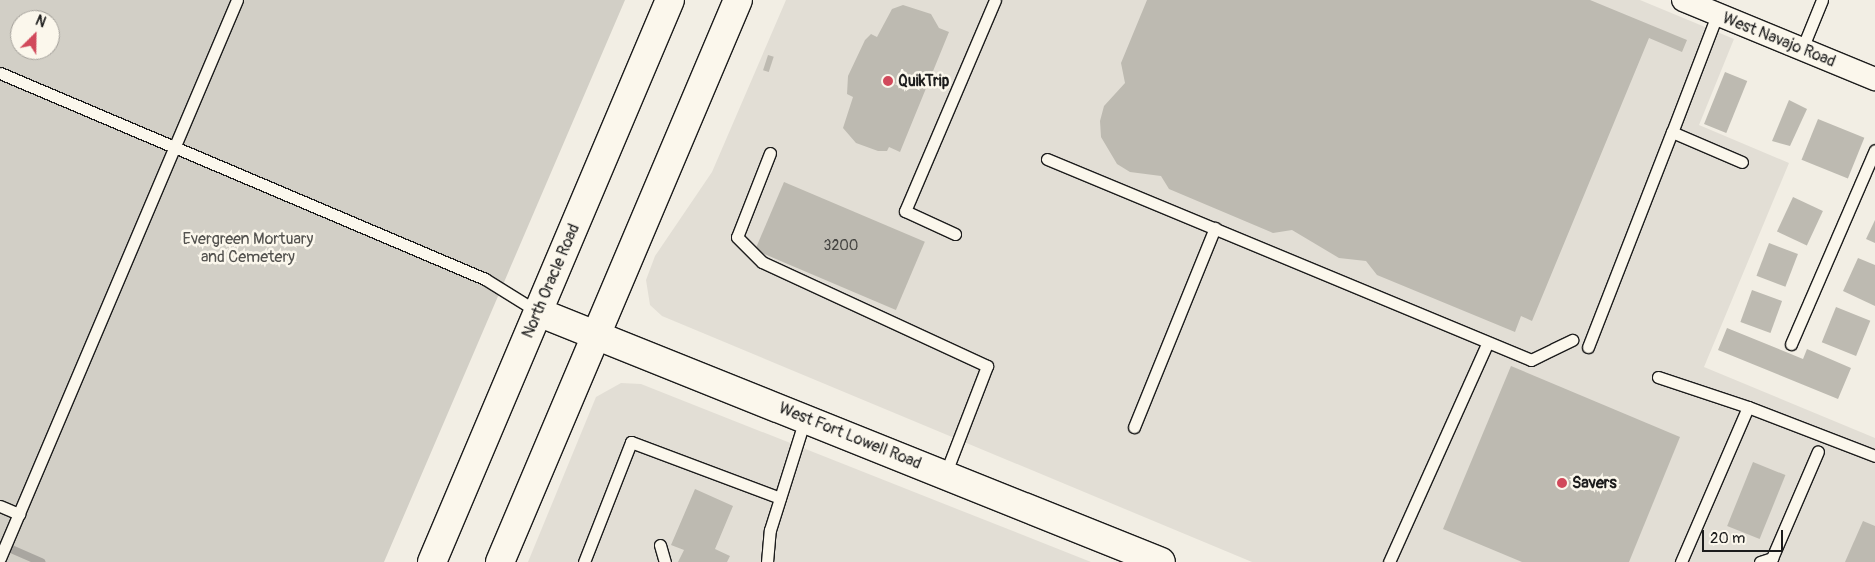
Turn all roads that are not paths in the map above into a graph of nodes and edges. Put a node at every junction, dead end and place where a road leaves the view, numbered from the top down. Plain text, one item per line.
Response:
1 (236, 0) edge
2 (670, 0) edge
3 (738, 0) edge
4 (994, 0) edge
5 (1683, 0) edge
6 (1822, 0) edge
7 (1717, 15) junction
8 (1802, 49) junction
9 (0, 73) edge
10 (1875, 79) edge
11 (1672, 132) junction
12 (174, 146) junction
13 (1875, 150) edge
14 (770, 153) dead end
15 (1047, 159) dead end
16 (1742, 162) dead end
17 (1215, 228) junction
18 (955, 234) dead end
19 (538, 312) junction
20 (595, 334) junction
21 (1572, 340) dead end
22 (1487, 344) junction
23 (1791, 344) dead end
24 (1588, 347) dead end
25 (1658, 377) dead end
26 (1748, 407) junction
27 (805, 419) junction
28 (1134, 427) dead end
29 (1818, 451) dead end
30 (1875, 456) edge
31 (945, 475) junction
32 (780, 498) junction
33 (0, 506) edge
34 (19, 514) junction
35 (660, 545) dead end
36 (0, 558) edge
37 (432, 562) edge
38 (500, 562) edge
39 (584, 562) edge
40 (665, 562) edge
41 (767, 562) edge
42 (1161, 562) edge
43 (1389, 562) edge
44 (1681, 562) edge
45 (1760, 562) edge

1 - 12 lane
2 - 19 main road, North Oracle Road
3 - 20 main road
4 - 18 lane
5 - 7 street, West Navajo Road
6 - 8 lane
7 - 8 street, West Navajo Road
7 - 11 lane
8 - 10 street, West Navajo Road
9 - 12 lane
11 - 16 lane
11 - 24 lane
12 - 19 lane
12 - 34 lane
13 - 23 lane
14 - 31 lane
15 - 17 lane
17 - 22 lane
17 - 28 lane
19 - 20 main road, West Fort Lowell Road
19 - 37 main road, North Oracle Road
20 - 27 main road, West Fort Lowell Road
20 - 38 main road
21 - 22 lane
22 - 43 lane
25 - 26 lane
26 - 30 lane
26 - 44 lane
27 - 31 main road, West Fort Lowell Road
27 - 32 lane
29 - 45 lane
31 - 42 main road, West Fort Lowell Road
32 - 39 lane
32 - 41 lane
33 - 34 lane
34 - 36 lane
35 - 40 lane

